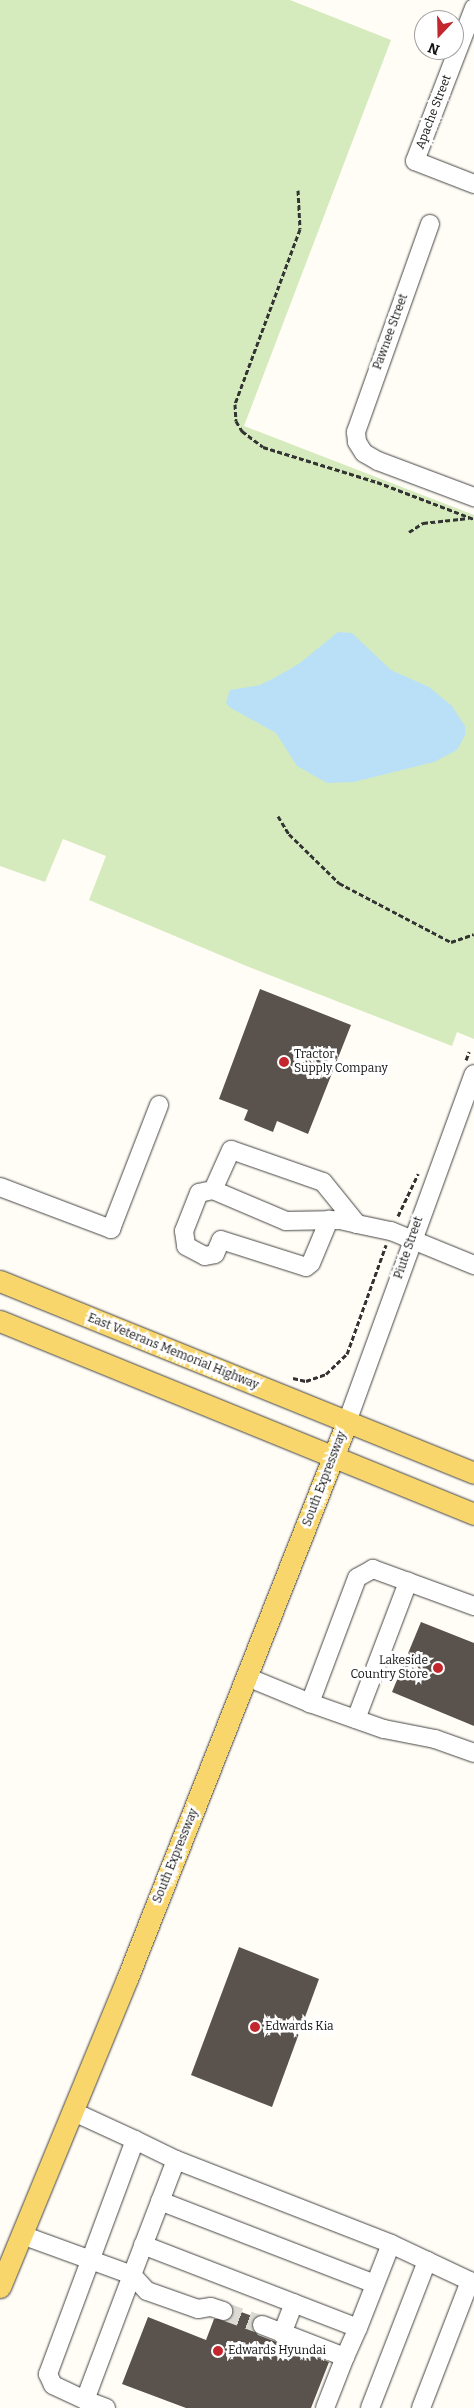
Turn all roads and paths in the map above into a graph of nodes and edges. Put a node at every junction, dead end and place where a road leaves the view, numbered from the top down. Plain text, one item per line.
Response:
1 (474, 8) edge
2 (474, 184) edge
3 (298, 190) dead end
4 (430, 224) dead end
5 (474, 497) edge
6 (472, 518) edge
7 (409, 532) dead end
8 (278, 816) dead end
9 (474, 934) edge
10 (474, 1074) edge
11 (159, 1106) dead end
12 (0, 1187) edge
13 (213, 1190) junction
14 (329, 1220) junction
15 (357, 1224) junction
16 (412, 1241) junction
17 (474, 1265) edge
18 (0, 1281) edge
19 (0, 1321) edge
20 (347, 1422) junction
21 (333, 1458) junction
22 (474, 1473) edge
23 (474, 1514) edge
24 (408, 1582) junction
25 (474, 1606) edge
26 (247, 1677) junction
27 (310, 1702) junction
28 (356, 1719) junction
29 (474, 1754) edge
30 (74, 2112) junction
31 (135, 2140) junction
32 (176, 2160) junction
33 (160, 2201) junction
34 (22, 2234) junction
35 (391, 2244) junction
36 (143, 2245) junction
37 (91, 2260) junction
38 (427, 2261) junction
39 (132, 2275) junction
40 (472, 2282) edge
41 (375, 2284) junction
42 (0, 2287) edge
43 (294, 2303) junction
44 (223, 2311) tunnel mouth
45 (262, 2325) tunnel mouth
46 (358, 2328) junction
47 (282, 2334) junction
48 (345, 2357) junction
49 (85, 2400) junction
50 (106, 2408) edge
51 (325, 2408) edge
52 (370, 2408) edge
53 (421, 2408) edge

1 - 2 street, Apache Street
3 - 6 path
4 - 5 street, Pawnee Street
6 - 7 path
8 - 9 path
10 - 16 street, Piute Street
11 - 12 street
13 - 14 street
13 - 14 street
13 - 15 street
14 - 15 street
15 - 16 street
16 - 17 street
16 - 20 street, Piute Street
18 - 20 main road, East Veterans Memorial Highway
19 - 21 main road
20 - 21 main road, South Expressway
20 - 22 main road, East Veterans Memorial Highway
21 - 23 main road
21 - 26 main road, South Expressway
24 - 25 street
24 - 27 street
24 - 28 street
26 - 27 street
26 - 30 main road, South Expressway
27 - 28 street
28 - 29 street
30 - 31 street
30 - 34 main road, South Expressway
31 - 32 street
31 - 37 street
32 - 33 street
32 - 35 street
33 - 36 street
33 - 41 street
34 - 37 street
34 - 42 main road, South Expressway
35 - 38 street
35 - 41 street
36 - 39 street
36 - 43 street
37 - 39 street
37 - 49 street
38 - 40 street
38 - 52 street
39 - 44 street
39 - 49 street
40 - 53 street
41 - 46 street
43 - 46 street
43 - 47 street
45 - 47 street
46 - 48 street
47 - 48 street
48 - 51 street
49 - 50 street

